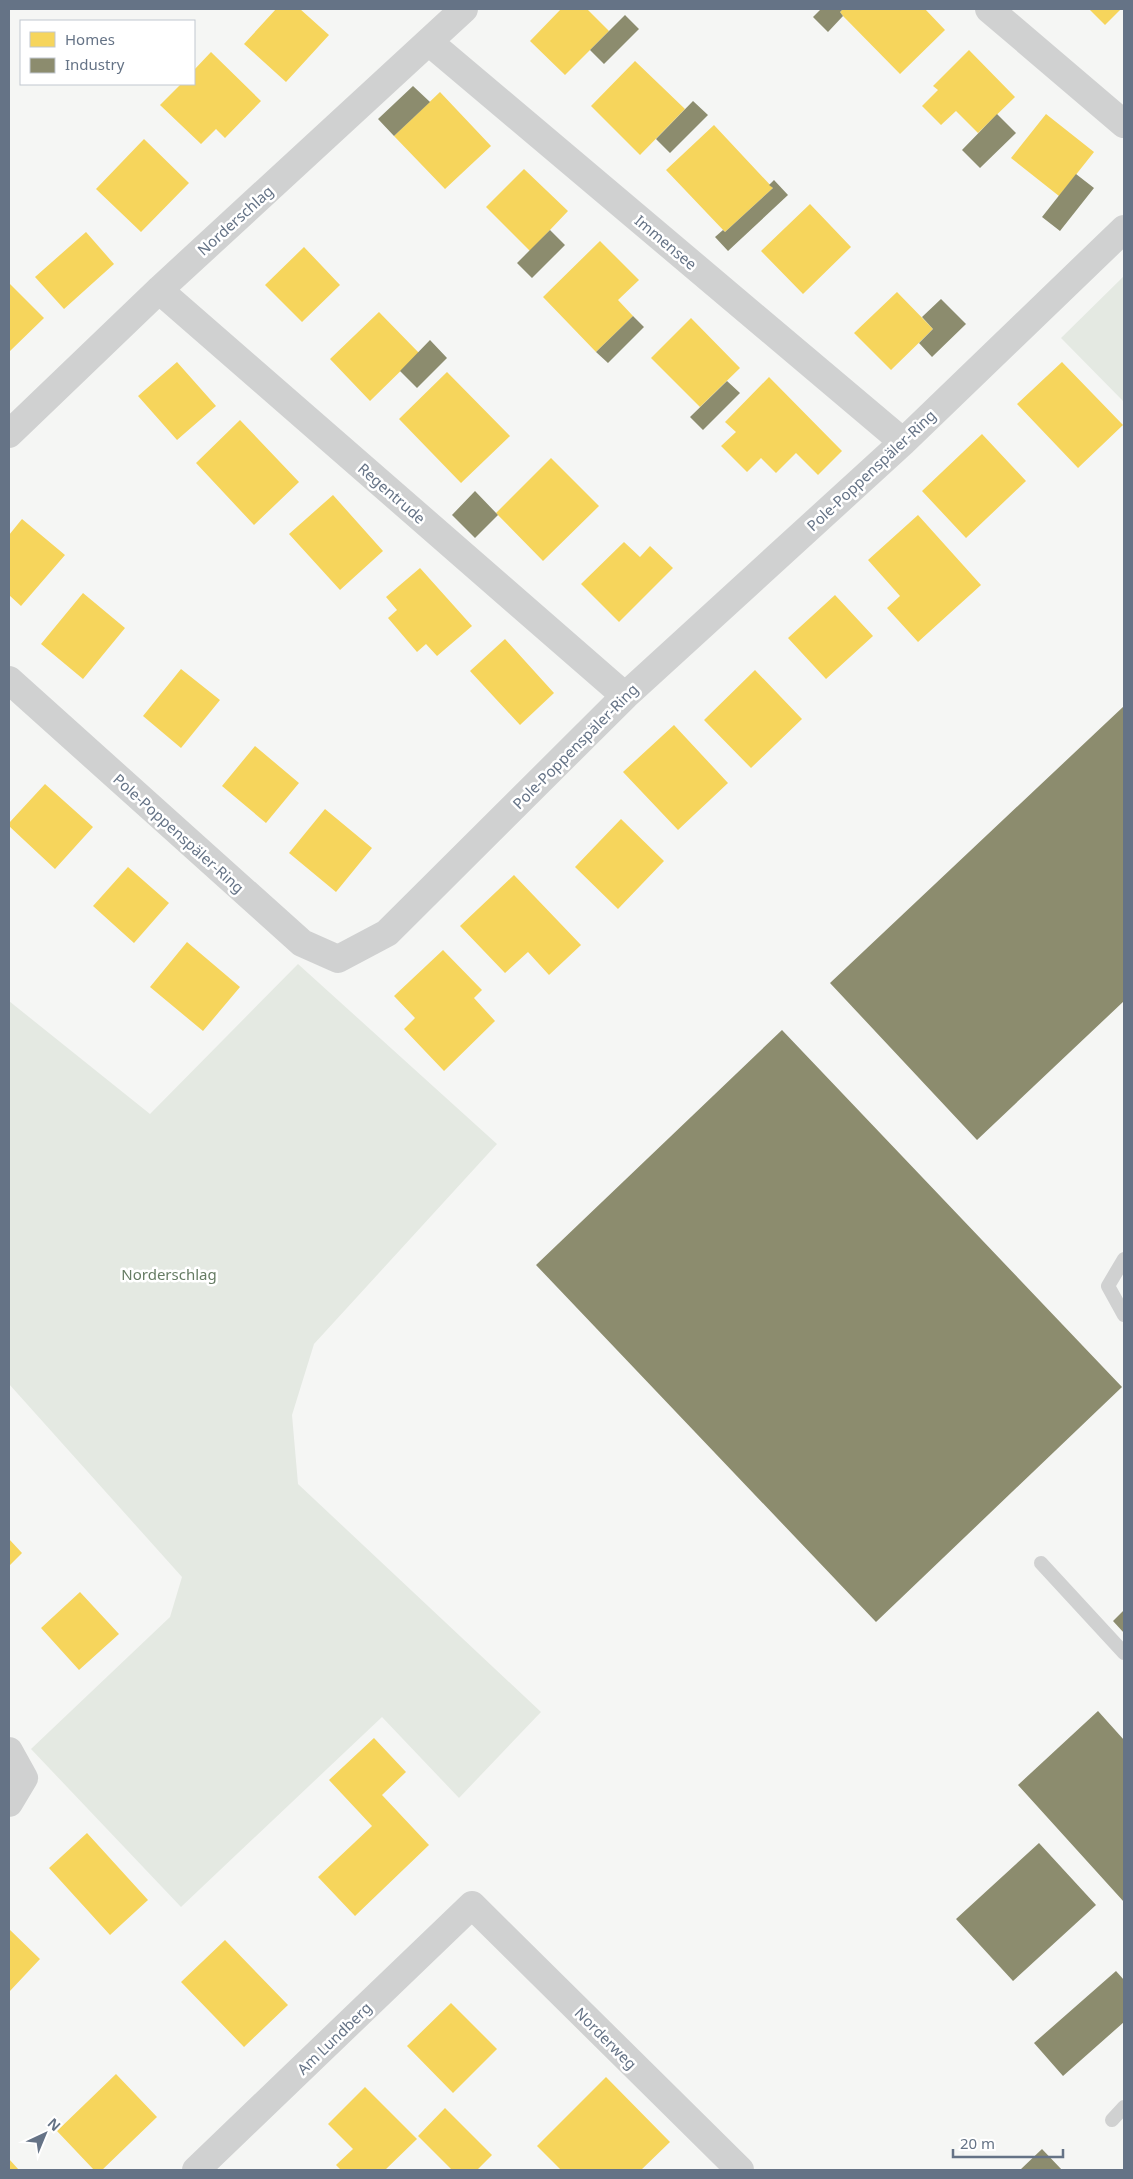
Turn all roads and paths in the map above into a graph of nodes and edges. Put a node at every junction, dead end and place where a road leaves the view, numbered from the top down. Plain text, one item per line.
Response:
1 (464, 9) edge
2 (989, 9) edge
3 (429, 42) junction
4 (1124, 124) edge
5 (1124, 229) edge
6 (159, 290) junction
7 (9, 434) edge
8 (903, 442) junction
9 (9, 680) edge
10 (625, 696) junction
11 (1124, 1259) edge
12 (1124, 1315) edge
13 (1041, 1563) dead end
14 (1124, 1653) edge
15 (9, 1751) edge
16 (9, 1802) edge
17 (472, 1905) joint
18 (1124, 2107) edge
19 (1112, 2120) dead end
20 (196, 2170) edge
21 (740, 2170) edge

1 - 3 street, Norderschlag
2 - 4 street
3 - 6 street, Norderschlag
3 - 8 street, Immensee
5 - 8 street, Pole-Poppenspäler-Ring
6 - 7 street, Norderschlag
6 - 10 street, Regentrude
8 - 10 street, Pole-Poppenspäler-Ring
9 - 10 street, Pole-Poppenspäler-Ring
11 - 12 lane
13 - 14 lane
15 - 16 street
17 - 20 street, Am Lundberg
17 - 21 street, Norderweg
18 - 19 lane

